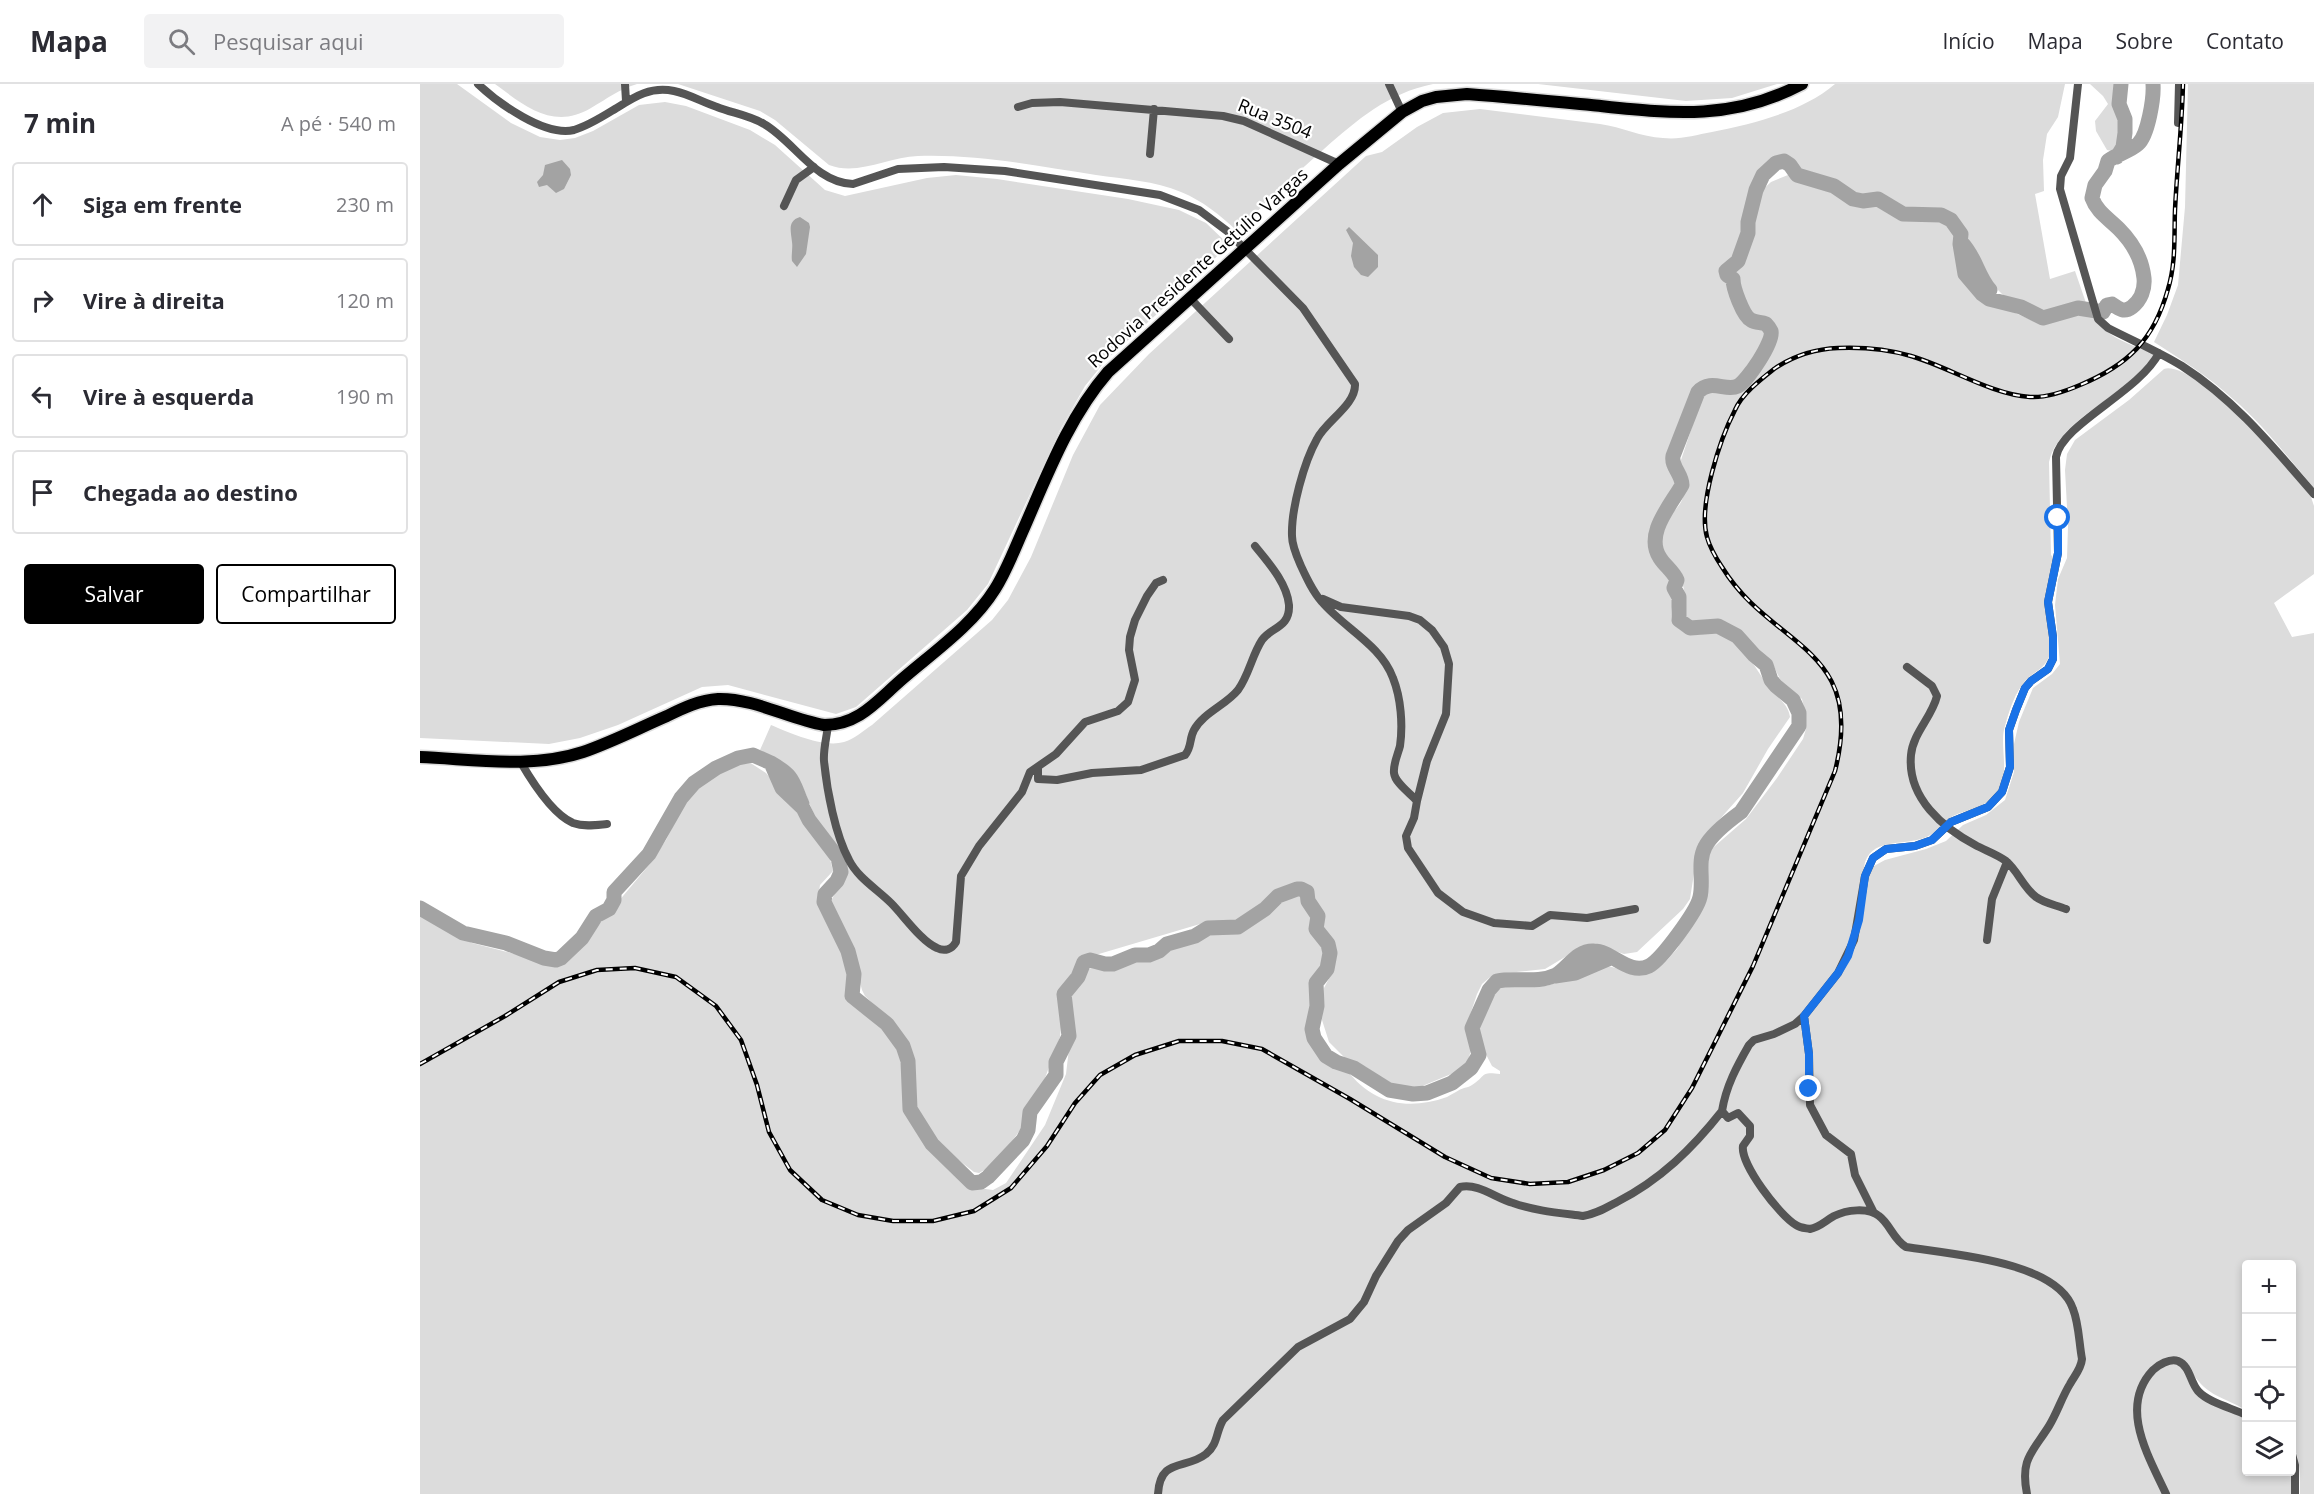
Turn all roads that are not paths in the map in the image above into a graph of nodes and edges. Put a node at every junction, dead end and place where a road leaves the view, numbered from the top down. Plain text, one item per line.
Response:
1 (478, 84) edge
2 (625, 84) edge
3 (1389, 84) edge
4 (1802, 84) edge
5 (2078, 84) edge
6 (2179, 84) edge
7 (626, 101) junction
8 (1018, 107) dead end
9 (1154, 109) junction
10 (1402, 112) junction
11 (2178, 123) dead end
12 (1150, 154) dead end
13 (1339, 164) junction
14 (813, 166) junction
15 (784, 206) dead end
16 (1245, 249) junction
17 (1189, 297) junction
18 (1229, 339) dead end
19 (2159, 353) junction
20 (2313, 494) edge
21 (1255, 546) dead end
22 (1163, 580) dead end
23 (1317, 595) junction
24 (1907, 667) dead end
25 (828, 725) junction
26 (420, 757) edge
27 (520, 761) junction
28 (1038, 766) junction
29 (1417, 801) junction
30 (607, 824) dead end
31 (1947, 825) junction
32 (2007, 862) junction
33 (1635, 909) dead end
34 (2066, 909) dead end
35 (1987, 940) dead end
36 (1804, 1016) junction
37 (1722, 1111) junction
38 (1874, 1213) junction
39 (2242, 1413) edge
40 (2295, 1476) edge
41 (1158, 1494) edge
42 (2027, 1494) edge
43 (2166, 1494) edge
44 (2295, 1494) edge

1 - 7 street
2 - 7 street
3 - 10 street
4 - 10 main road, Rodovia Presidente Getúlio Vargas
5 - 19 street
6 - 11 street
7 - 14 street
8 - 9 street, Rua 3504
9 - 12 street
9 - 13 street, Rua 3504
10 - 13 main road, Rodovia Presidente Getúlio Vargas
13 - 16 main road, Rodovia Presidente Getúlio Vargas
14 - 15 street
14 - 16 street
16 - 17 main road, Rodovia Presidente Getúlio Vargas
16 - 23 street
17 - 18 street
17 - 25 main road, Rodovia Presidente Getúlio Vargas
19 - 20 street
19 - 31 street
21 - 28 street
22 - 28 street
23 - 29 street
23 - 29 street
24 - 31 street
25 - 27 main road, Rodovia Presidente Getúlio Vargas
25 - 28 street
26 - 27 main road, Rodovia Presidente Getúlio Vargas
27 - 30 street
29 - 33 street
31 - 32 street
31 - 36 street
32 - 34 street
32 - 35 street
36 - 37 street
36 - 38 street
37 - 38 street
37 - 41 street
38 - 42 street
39 - 43 street
40 - 44 street

